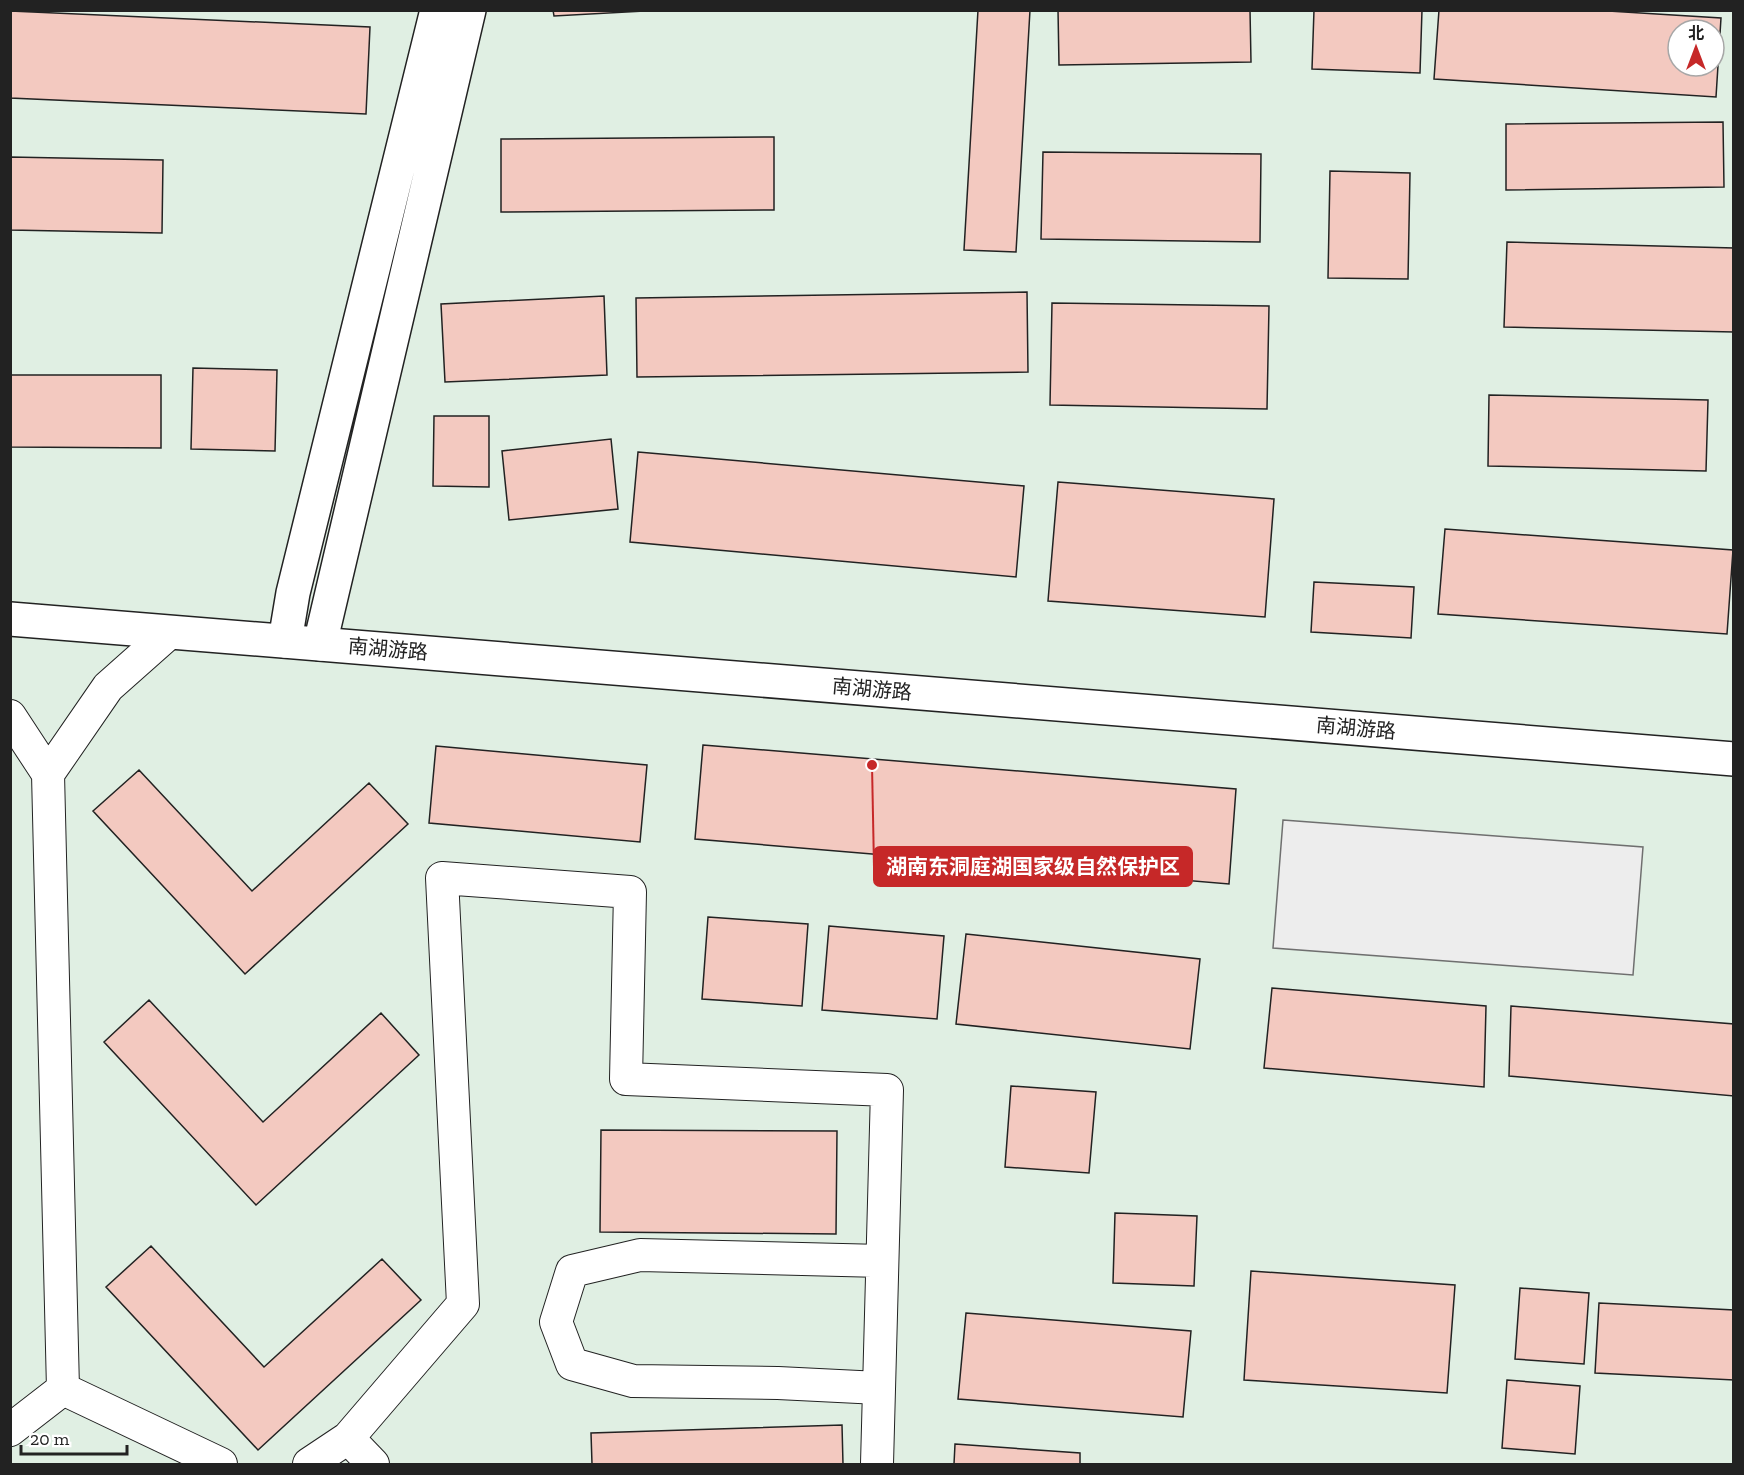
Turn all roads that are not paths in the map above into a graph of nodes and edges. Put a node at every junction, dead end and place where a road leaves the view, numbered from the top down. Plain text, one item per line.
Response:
1 (436, 10) edge
2 (469, 10) edge
3 (10, 619) edge
4 (170, 632) junction
5 (285, 641) junction
6 (320, 644) junction
7 (10, 716) edge
8 (1734, 759) edge
9 (48, 774) junction
10 (882, 1261) junction
11 (879, 1388) junction
12 (63, 1389) junction
13 (10, 1430) edge
14 (348, 1438) junction
15 (222, 1464) edge
16 (309, 1464) edge
17 (373, 1464) edge
18 (877, 1464) edge

1 - 5 street
2 - 6 street
3 - 4 street, 南湖游路
4 - 5 street, 南湖游路
4 - 9 street
5 - 6 street, 南湖游路
6 - 8 street, 南湖游路
7 - 9 street
9 - 12 street
10 - 11 street
10 - 11 street
10 - 14 street
11 - 18 street
12 - 13 street
12 - 15 street
14 - 16 street
14 - 17 street

